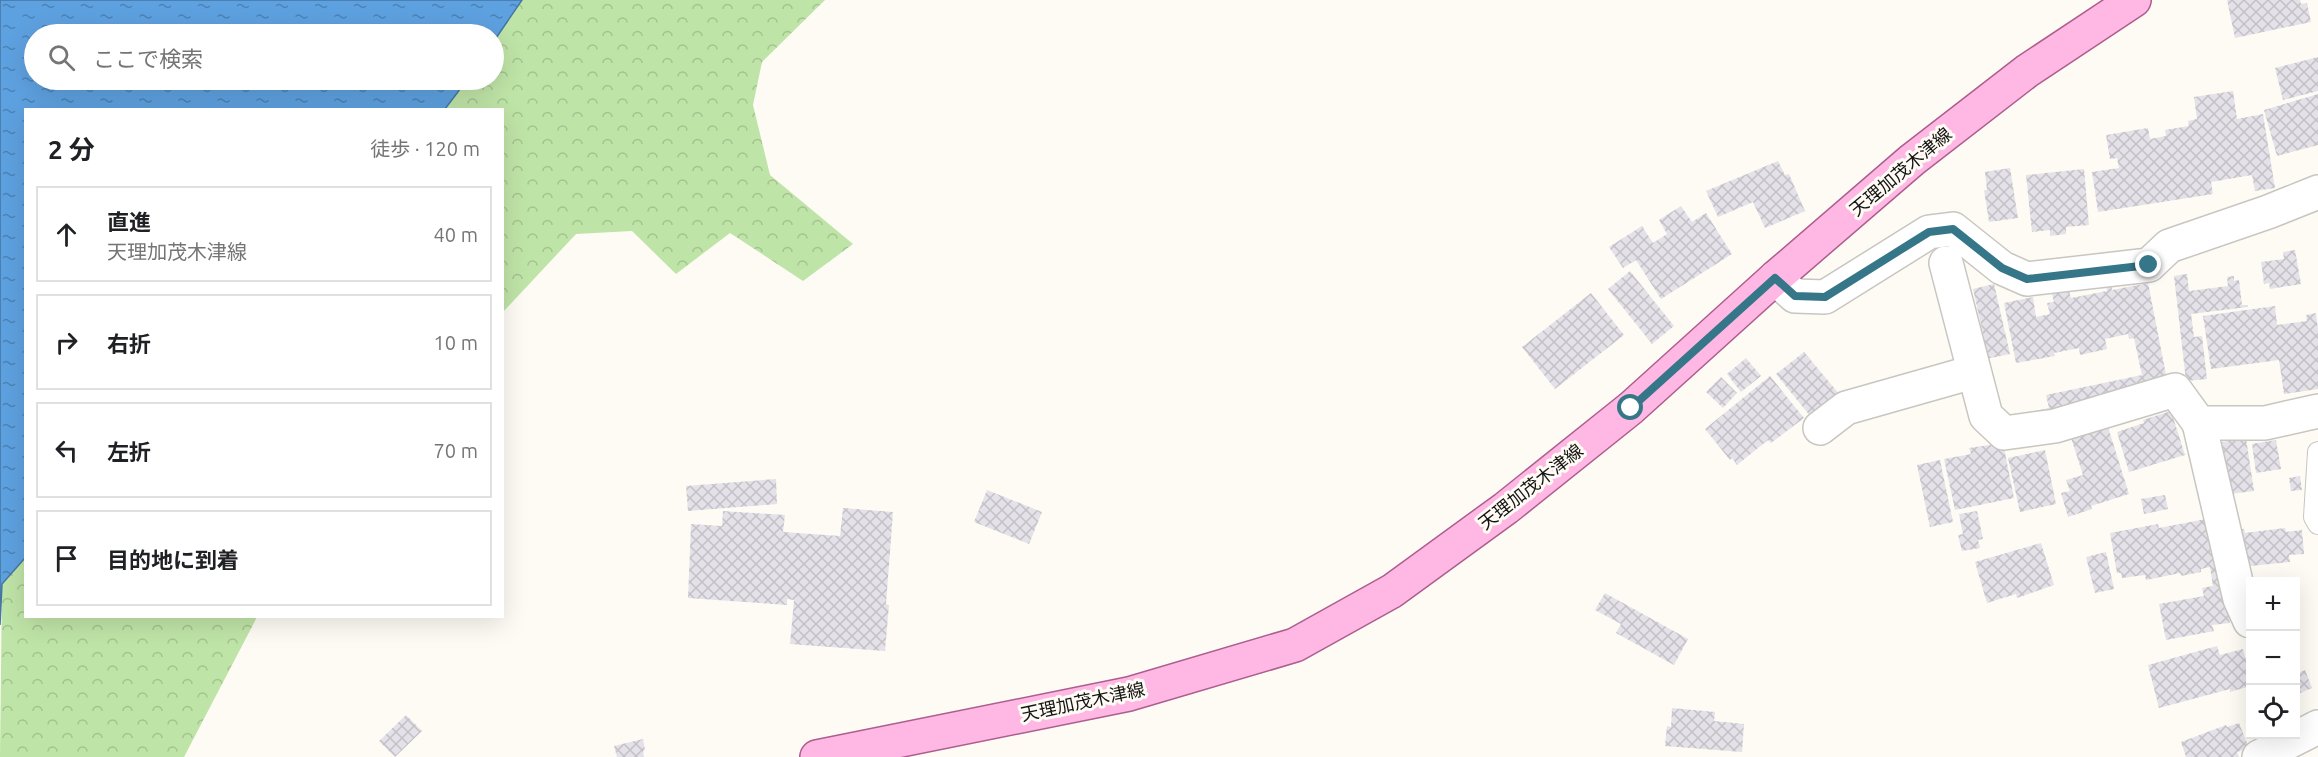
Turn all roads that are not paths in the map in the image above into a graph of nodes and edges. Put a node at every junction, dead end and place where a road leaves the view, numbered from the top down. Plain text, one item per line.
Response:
1 (2134, 0) edge
2 (2318, 192) edge
3 (1946, 263) dead end
4 (1775, 278) junction
5 (1973, 372) junction
6 (2318, 411) edge
7 (2199, 423) junction
8 (1820, 428) dead end
9 (2318, 452) edge
10 (2318, 524) edge
11 (2246, 611) edge
12 (2305, 728) edge
13 (817, 757) edge
14 (2259, 757) edge

1 - 4 main road, 天理加茂木津線
2 - 4 street
3 - 5 street
4 - 13 main road, 天理加茂木津線
5 - 7 street
5 - 8 street
6 - 7 street
7 - 11 street
9 - 10 lane
12 - 14 street

